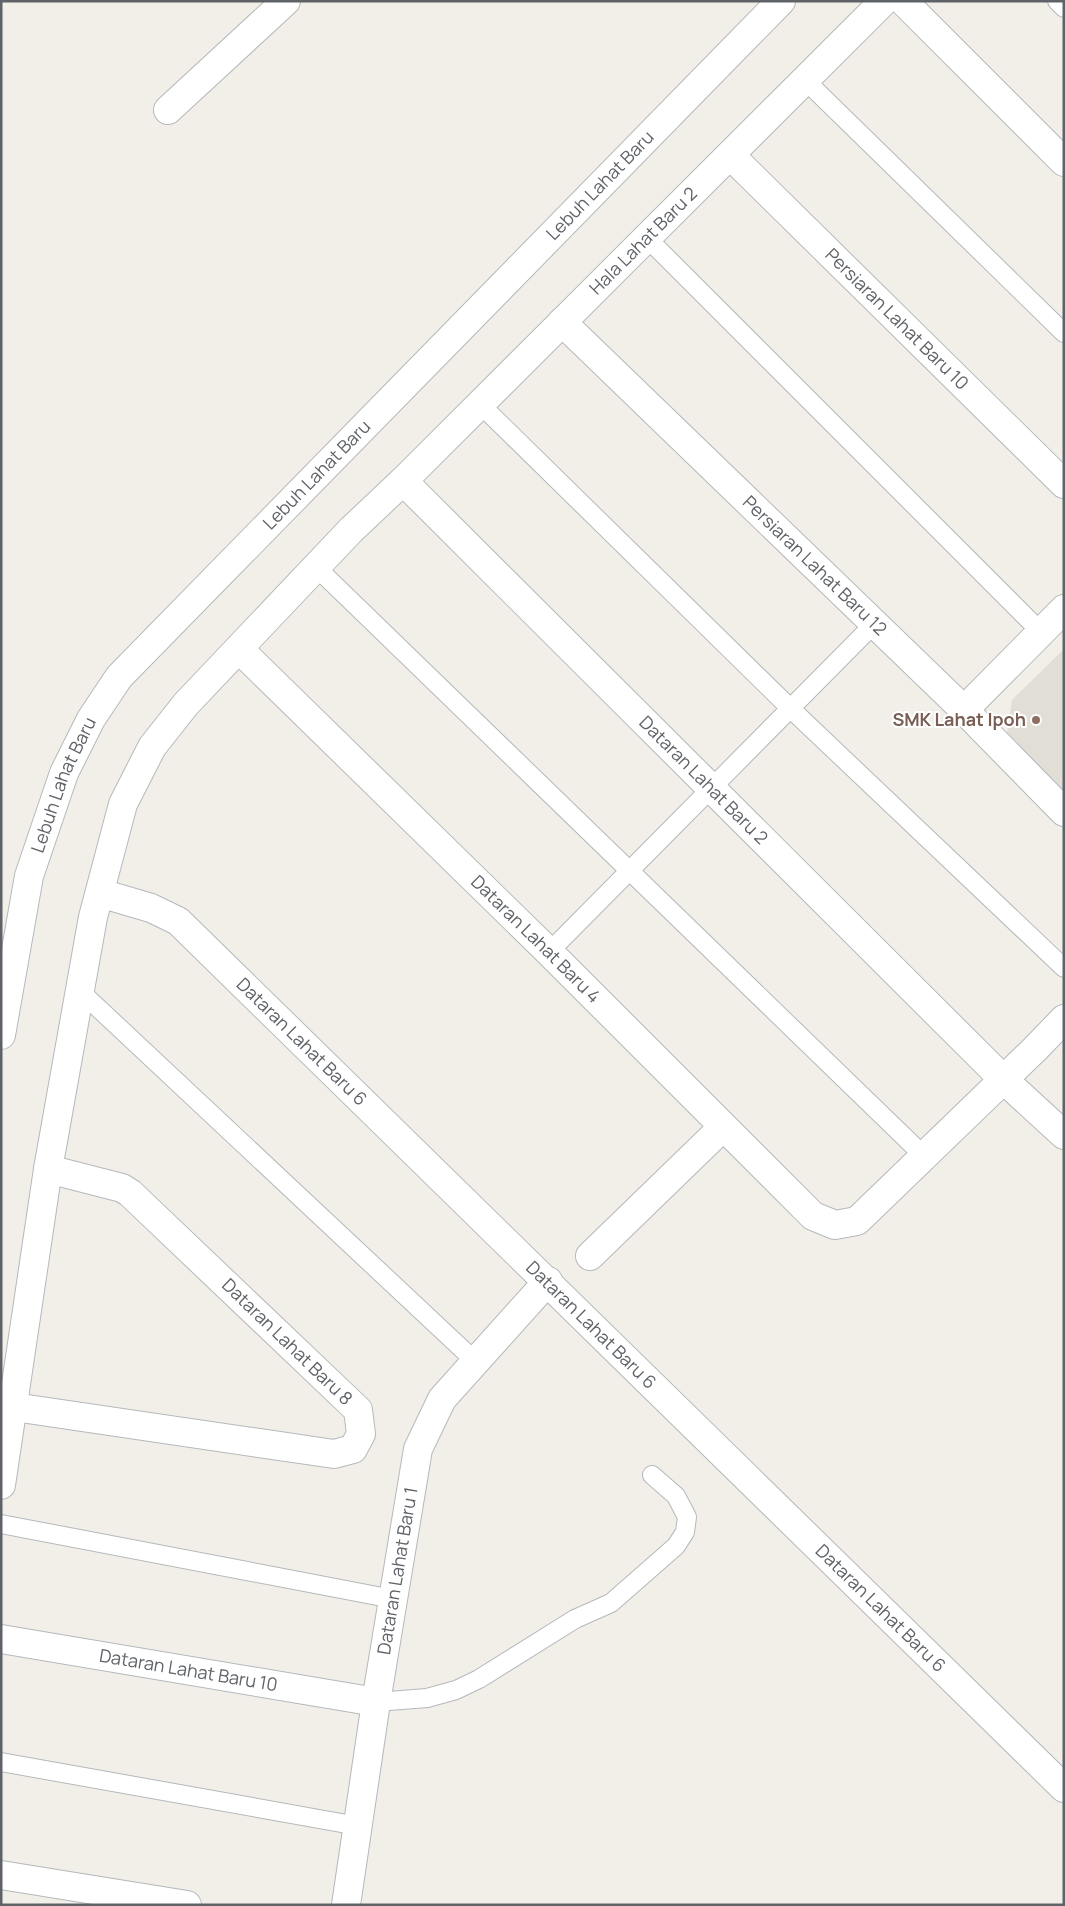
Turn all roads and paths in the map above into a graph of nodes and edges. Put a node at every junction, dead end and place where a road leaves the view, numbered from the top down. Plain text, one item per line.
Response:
1 (286, 1) edge
2 (781, 1) edge
3 (884, 1) edge
4 (903, 1) edge
5 (1057, 1) edge
6 (1064, 8) edge
7 (805, 80) junction
8 (168, 110) dead end
9 (730, 155) junction
10 (1064, 162) edge
11 (647, 238) junction
12 (562, 322) junction
13 (1064, 332) edge
14 (480, 404) junction
15 (403, 481) junction
16 (1064, 484) edge
17 (316, 567) junction
18 (1064, 609) edge
19 (874, 624) junction
20 (1041, 632) junction
21 (239, 649) junction
22 (791, 709) junction
23 (964, 710) junction
24 (711, 787) junction
25 (1064, 812) edge
26 (629, 869) junction
27 (100, 893) junction
28 (548, 952) junction
29 (1064, 968) edge
30 (80, 991) junction
31 (1064, 1019) edge
32 (1, 1035) edge
33 (1003, 1079) junction
34 (723, 1127) junction
35 (1064, 1135) edge
36 (924, 1156) junction
37 (48, 1169) junction
38 (590, 1256) dead end
39 (548, 1281) junction
40 (476, 1362) junction
41 (14, 1407) junction
42 (652, 1475) dead end
43 (1, 1485) edge
44 (1, 1524) edge
45 (393, 1599) junction
46 (1, 1639) edge
47 (376, 1702) junction
48 (1, 1762) edge
49 (1064, 1788) edge
50 (358, 1826) junction
51 (1, 1876) edge
52 (187, 1905) edge
53 (346, 1905) edge

1 - 8 street
2 - 32 street, Lebuh Lahat Baru
3 - 7 street, Hala Lahat Baru 2
4 - 10 street
5 - 6 lane
7 - 9 street, Hala Lahat Baru 2
7 - 13 lane
9 - 11 street, Hala Lahat Baru 2
9 - 16 street, Persiaran Lahat Baru 10
11 - 12 street, Hala Lahat Baru 2
11 - 20 lane
12 - 14 street, Hala Lahat Baru 2
12 - 19 street, Persiaran Lahat Baru 12
14 - 15 street, Hala Lahat Baru 2
14 - 22 lane
15 - 17 street, Hala Lahat Baru 2
15 - 24 street, Dataran Lahat Baru 2
17 - 21 street, Hala Lahat Baru 2
17 - 26 lane
18 - 20 street
19 - 22 lane
19 - 23 street, Persiaran Lahat Baru 12
20 - 23 street
21 - 27 street, Hala Lahat Baru 2
21 - 28 street, Dataran Lahat Baru 4
22 - 24 lane
22 - 29 lane
23 - 25 street, Persiaran Lahat Baru 12
24 - 26 lane
24 - 33 street, Dataran Lahat Baru 2
26 - 28 lane
26 - 36 lane
27 - 30 street, Hala Lahat Baru 2
27 - 39 street, Dataran Lahat Baru 6
28 - 34 street, Dataran Lahat Baru 4
30 - 37 street, Hala Lahat Baru 2
30 - 40 lane
31 - 33 street
33 - 35 street, Dataran Lahat Baru 2
33 - 36 street
34 - 36 street, Dataran Lahat Baru 4
34 - 38 street
37 - 41 street, Hala Lahat Baru 2
37 - 41 street, Dataran Lahat Baru 8
39 - 40 street, Dataran Lahat Baru 1
39 - 49 street, Dataran Lahat Baru 6
40 - 45 street, Dataran Lahat Baru 1
41 - 43 street, Hala Lahat Baru 2
42 - 47 lane
44 - 45 lane
45 - 47 street, Dataran Lahat Baru 1
46 - 47 street, Dataran Lahat Baru 10
47 - 50 street, Dataran Lahat Baru 1
48 - 50 lane
50 - 53 street, Dataran Lahat Baru 1
51 - 52 street

